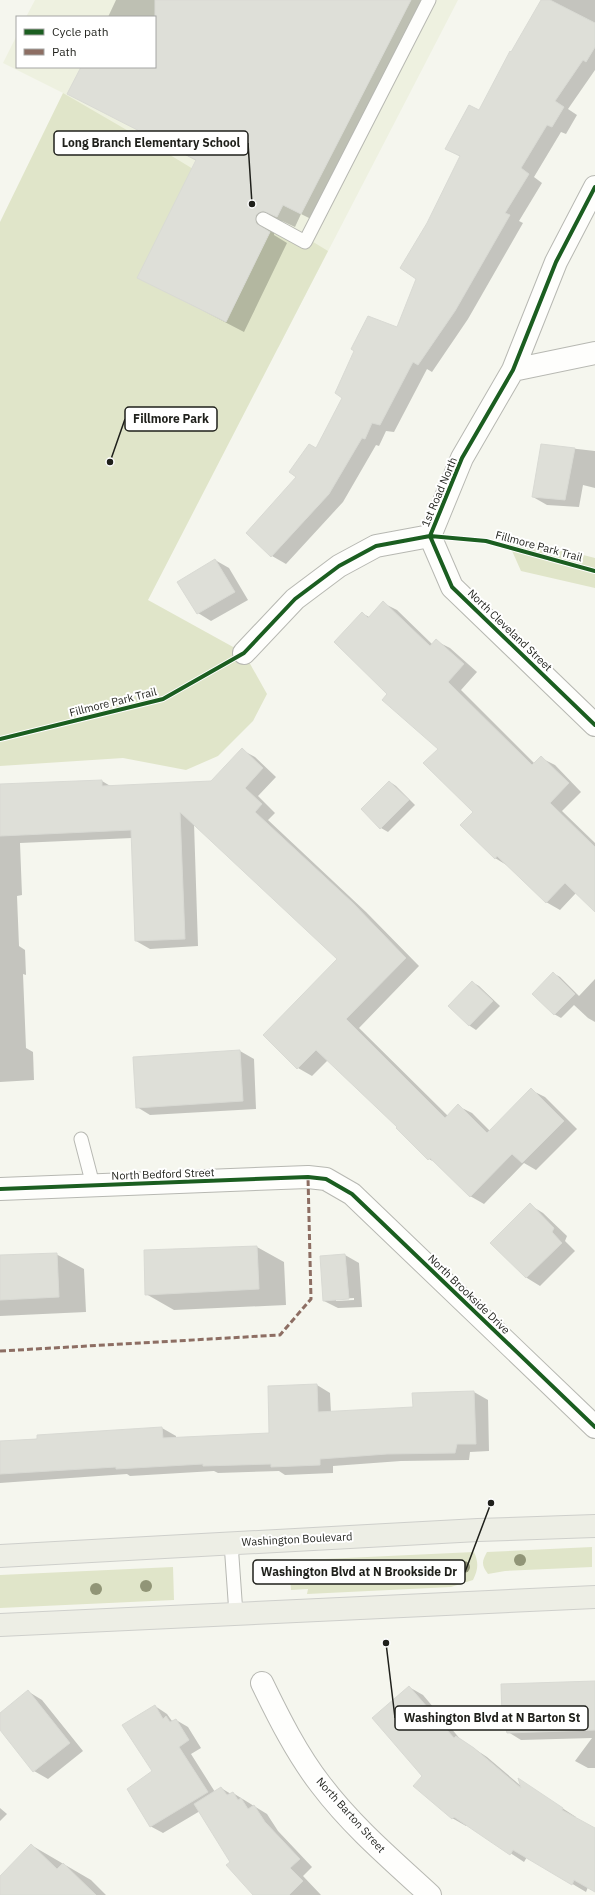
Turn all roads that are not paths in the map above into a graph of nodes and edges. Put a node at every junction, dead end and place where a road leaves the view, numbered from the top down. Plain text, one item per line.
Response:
1 (429, 0) edge
2 (595, 187) edge
3 (263, 219) dead end
4 (595, 353) edge
5 (512, 370) junction
6 (430, 536) junction
7 (244, 653) dead end
8 (595, 725) edge
9 (81, 1139) dead end
10 (326, 1180) joint
11 (93, 1185) junction
12 (0, 1189) edge
13 (595, 1427) edge
14 (595, 1526) edge
15 (231, 1543) junction
16 (0, 1556) edge
17 (595, 1597) edge
18 (236, 1614) junction
19 (0, 1626) edge
20 (262, 1682) dead end
21 (430, 1895) edge

1 - 3 lane
2 - 5 street, 1st Road North
4 - 5 street
5 - 6 street, 1st Road North
6 - 7 street, 1st Road North
6 - 8 street, North Cleveland Street
9 - 11 lane
10 - 11 street, North Bedford Street
10 - 13 street, North Brookside Drive
11 - 12 street, North Bedford Street
14 - 15 main road, Washington Boulevard
15 - 16 main road, Washington Boulevard
15 - 18 lane
17 - 18 main road
18 - 19 main road
20 - 21 street, North Barton Street

